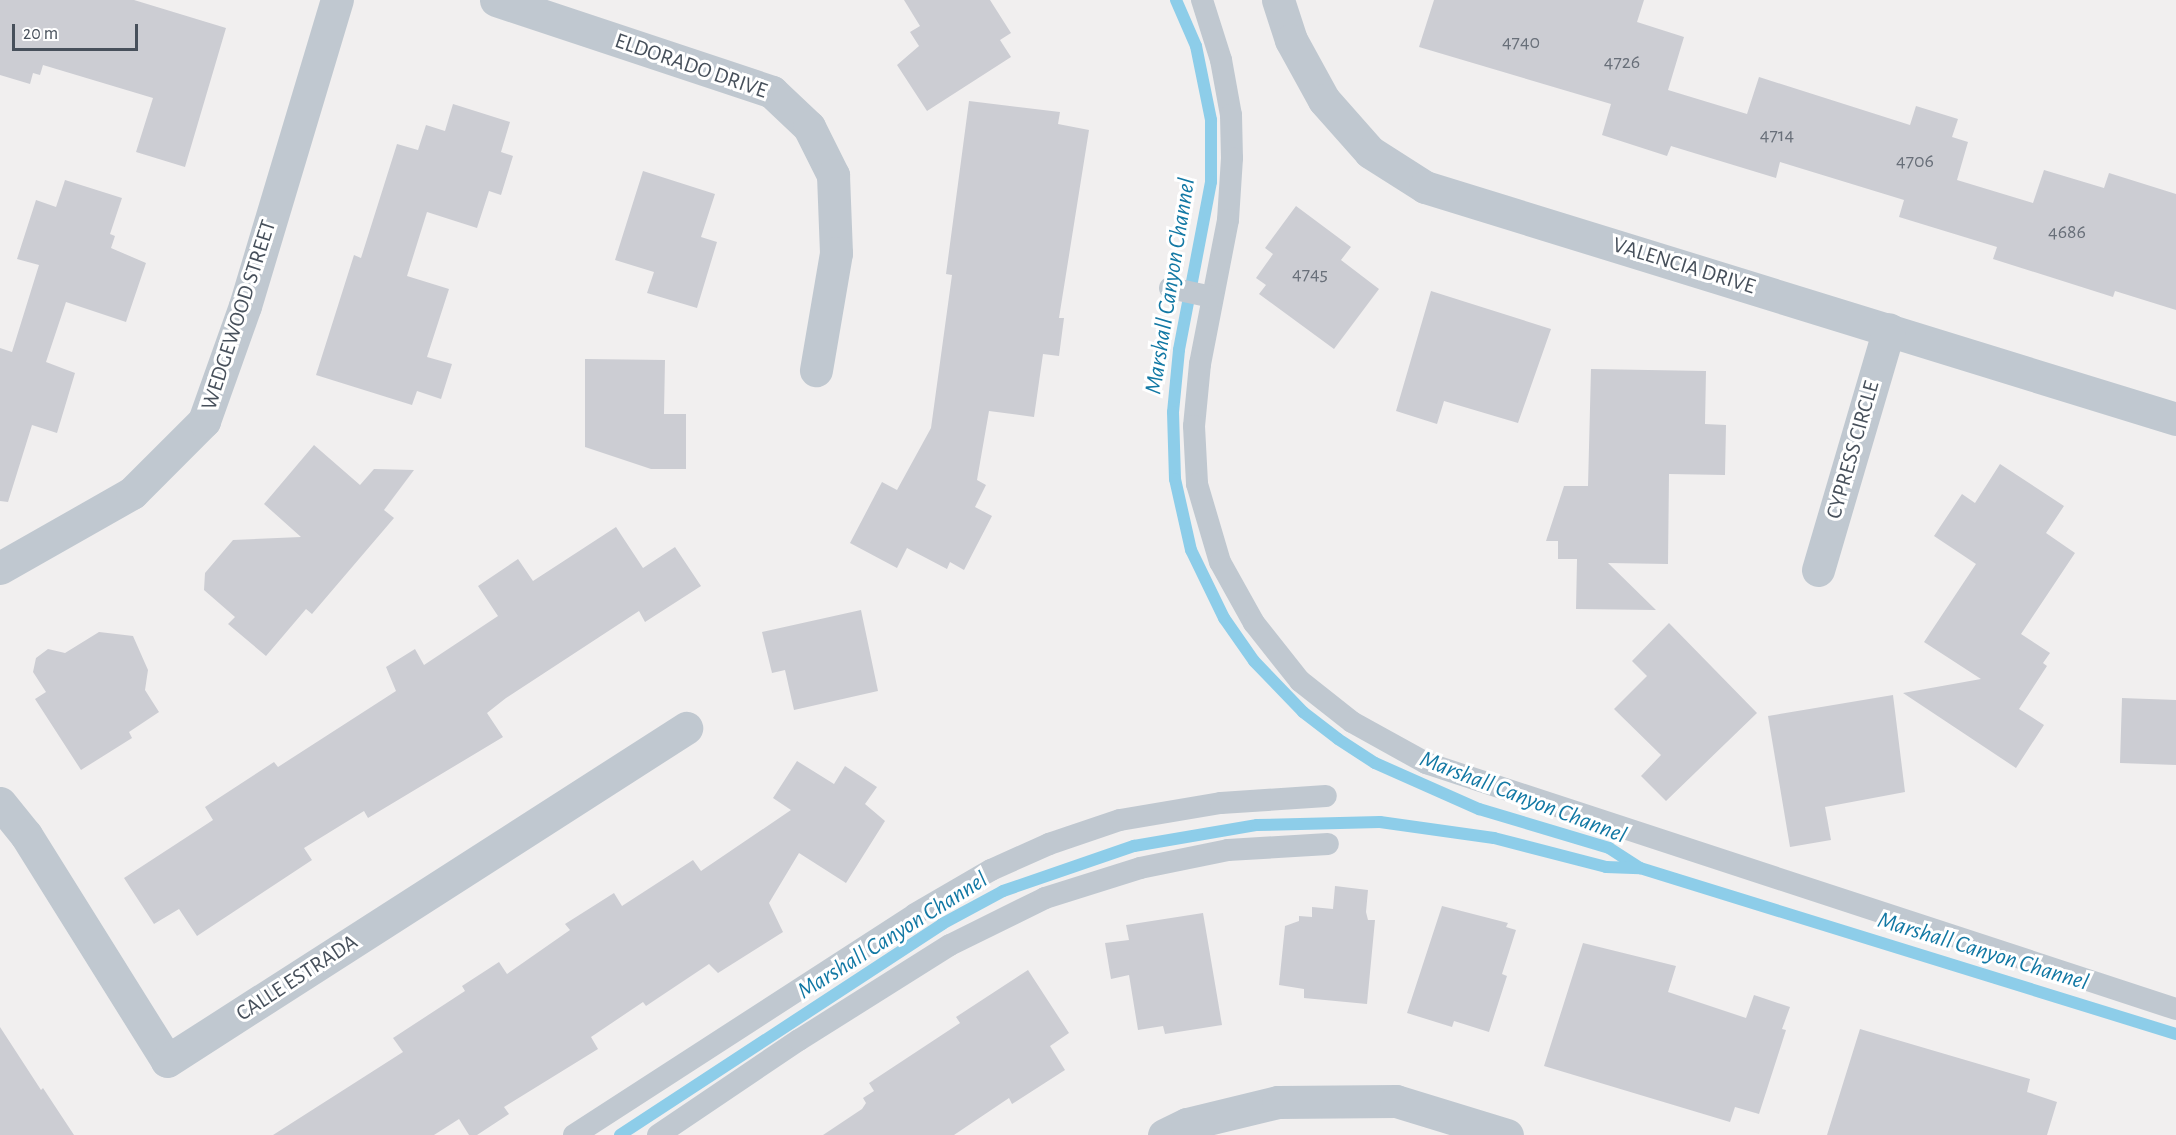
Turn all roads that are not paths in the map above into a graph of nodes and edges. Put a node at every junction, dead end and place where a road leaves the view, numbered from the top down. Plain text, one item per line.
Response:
1 (338, 0) edge
2 (496, 0) edge
3 (1202, 0) edge
4 (1278, 0) edge
5 (1170, 288) dead end
6 (1212, 297) junction
7 (1889, 329) junction
8 (816, 370) dead end
9 (2176, 419) edge
10 (0, 568) edge
11 (1818, 570) dead end
12 (686, 728) dead end
13 (1326, 796) dead end
14 (0, 803) edge
15 (1328, 844) dead end
16 (2176, 1009) edge
17 (574, 1135) edge
18 (658, 1135) edge
19 (1164, 1135) edge
20 (1508, 1135) edge

1 - 10 street, WEDGEWOOD STREET
2 - 8 street, ELDORADO DRIVE
3 - 6 lane
4 - 7 street, VALENCIA DRIVE
5 - 6 lane
6 - 16 lane
7 - 9 street, VALENCIA DRIVE
7 - 11 street, CYPRESS CIRCLE
12 - 14 street, CALLE ESTRADA
13 - 17 lane
15 - 18 lane
19 - 20 street

